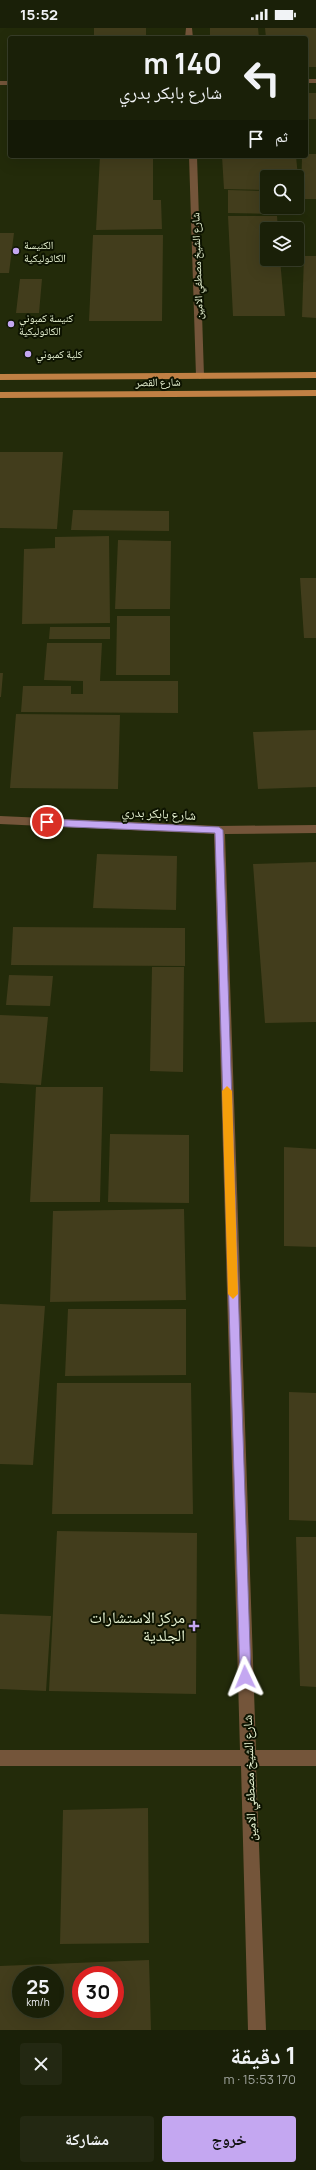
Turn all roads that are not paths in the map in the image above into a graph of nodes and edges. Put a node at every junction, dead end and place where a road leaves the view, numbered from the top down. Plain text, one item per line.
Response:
1 (193, 158) edge
2 (316, 375) edge
3 (200, 376) junction
4 (0, 377) edge
5 (316, 393) edge
6 (0, 395) edge
7 (0, 820) edge
8 (316, 829) edge
9 (219, 830) junction
10 (248, 1757) junction
11 (0, 1758) edge
12 (316, 1758) edge
13 (257, 2030) edge

1 - 3 street, شارع الشيخ مصطفي الامين
2 - 3 main road, شارع القصر
3 - 4 main road, شارع القصر
5 - 6 main road, شارع القصر
7 - 9 street, شارع بابكر بدري
8 - 9 street, شارع بابكر بدري
9 - 10 street, شارع الشيخ مصطفي الامين
10 - 11 street
10 - 12 street
10 - 13 street, شارع الشيخ مصطفي الامين

